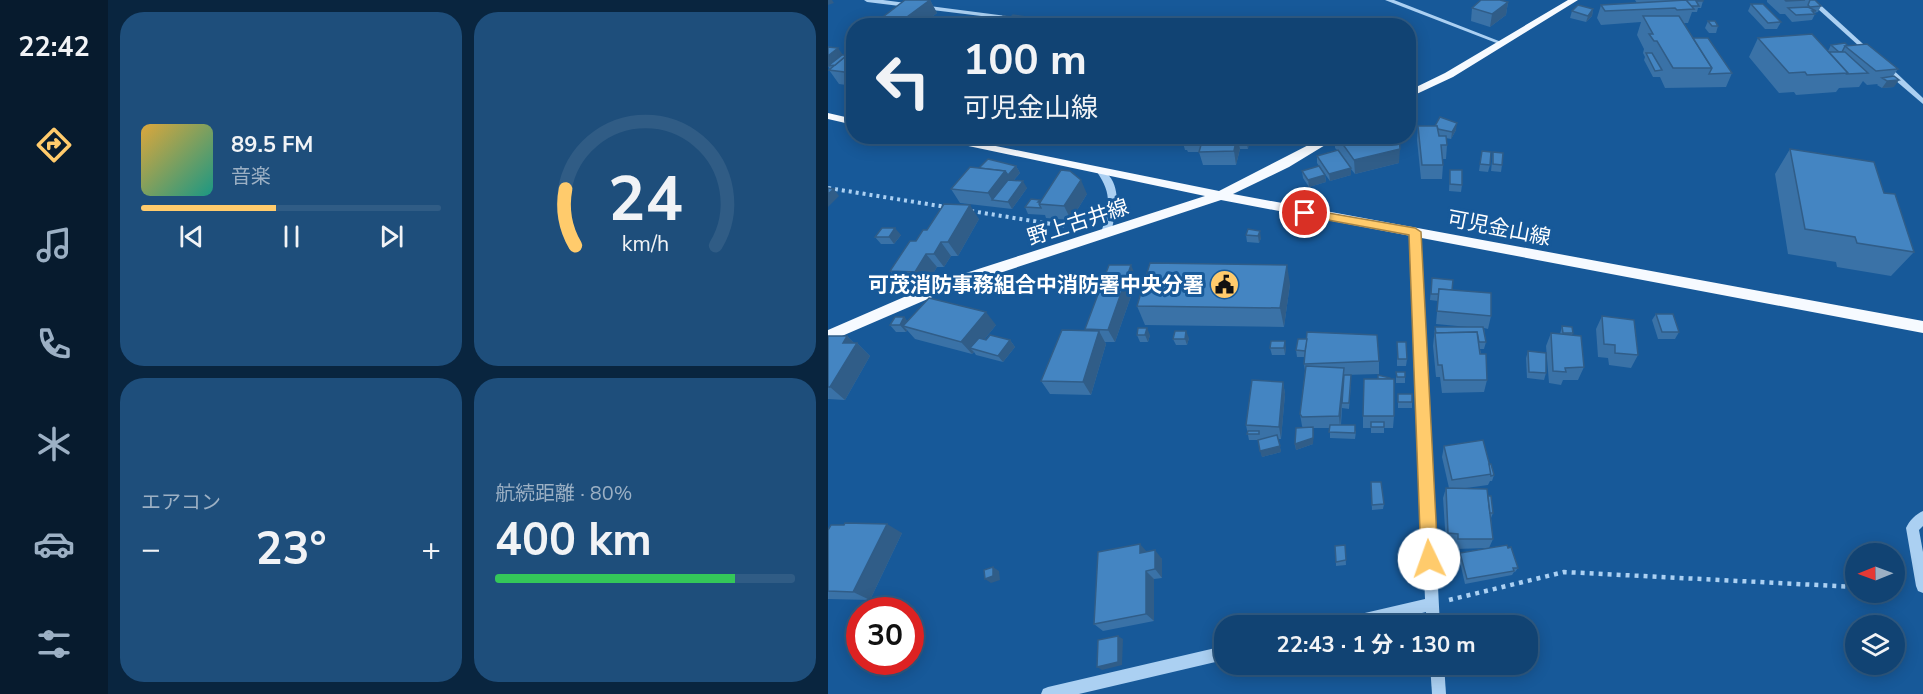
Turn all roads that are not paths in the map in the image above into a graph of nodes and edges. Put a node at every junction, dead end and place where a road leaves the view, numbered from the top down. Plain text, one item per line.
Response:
1 (867, 0) edge
2 (1388, 0) edge
3 (1574, 0) edge
4 (1811, 0) edge
5 (1016, 18) edge
6 (1501, 43) junction
7 (1416, 91) edge
8 (1923, 102) edge
9 (828, 116) edge
10 (846, 120) edge
11 (965, 144) edge
12 (1321, 144) edge
13 (1101, 172) junction
14 (1219, 196) junction
15 (1415, 232) junction
16 (1106, 233) junction
17 (1923, 327) edge
18 (828, 336) edge
19 (1923, 517) edge
20 (1923, 586) edge
21 (1431, 604) junction
22 (1386, 615) edge
23 (1432, 615) edge
24 (1214, 655) edge
25 (1438, 675) edge
26 (1048, 694) edge
27 (1439, 694) edge

1 - 5 street
2 - 6 street
3 - 6 main road
4 - 8 street
6 - 7 main road
9 - 10 main road
11 - 13 main road, 可児金山線
12 - 14 main road, 野上古井線
13 - 14 main road, 可児金山線
13 - 16 street
14 - 15 main road, 可児金山線
14 - 16 main road, 野上古井線
15 - 17 main road, 可児金山線
15 - 21 street
16 - 18 main road, 野上古井線
19 - 20 street
21 - 22 street
21 - 23 street
24 - 26 street
25 - 27 street

